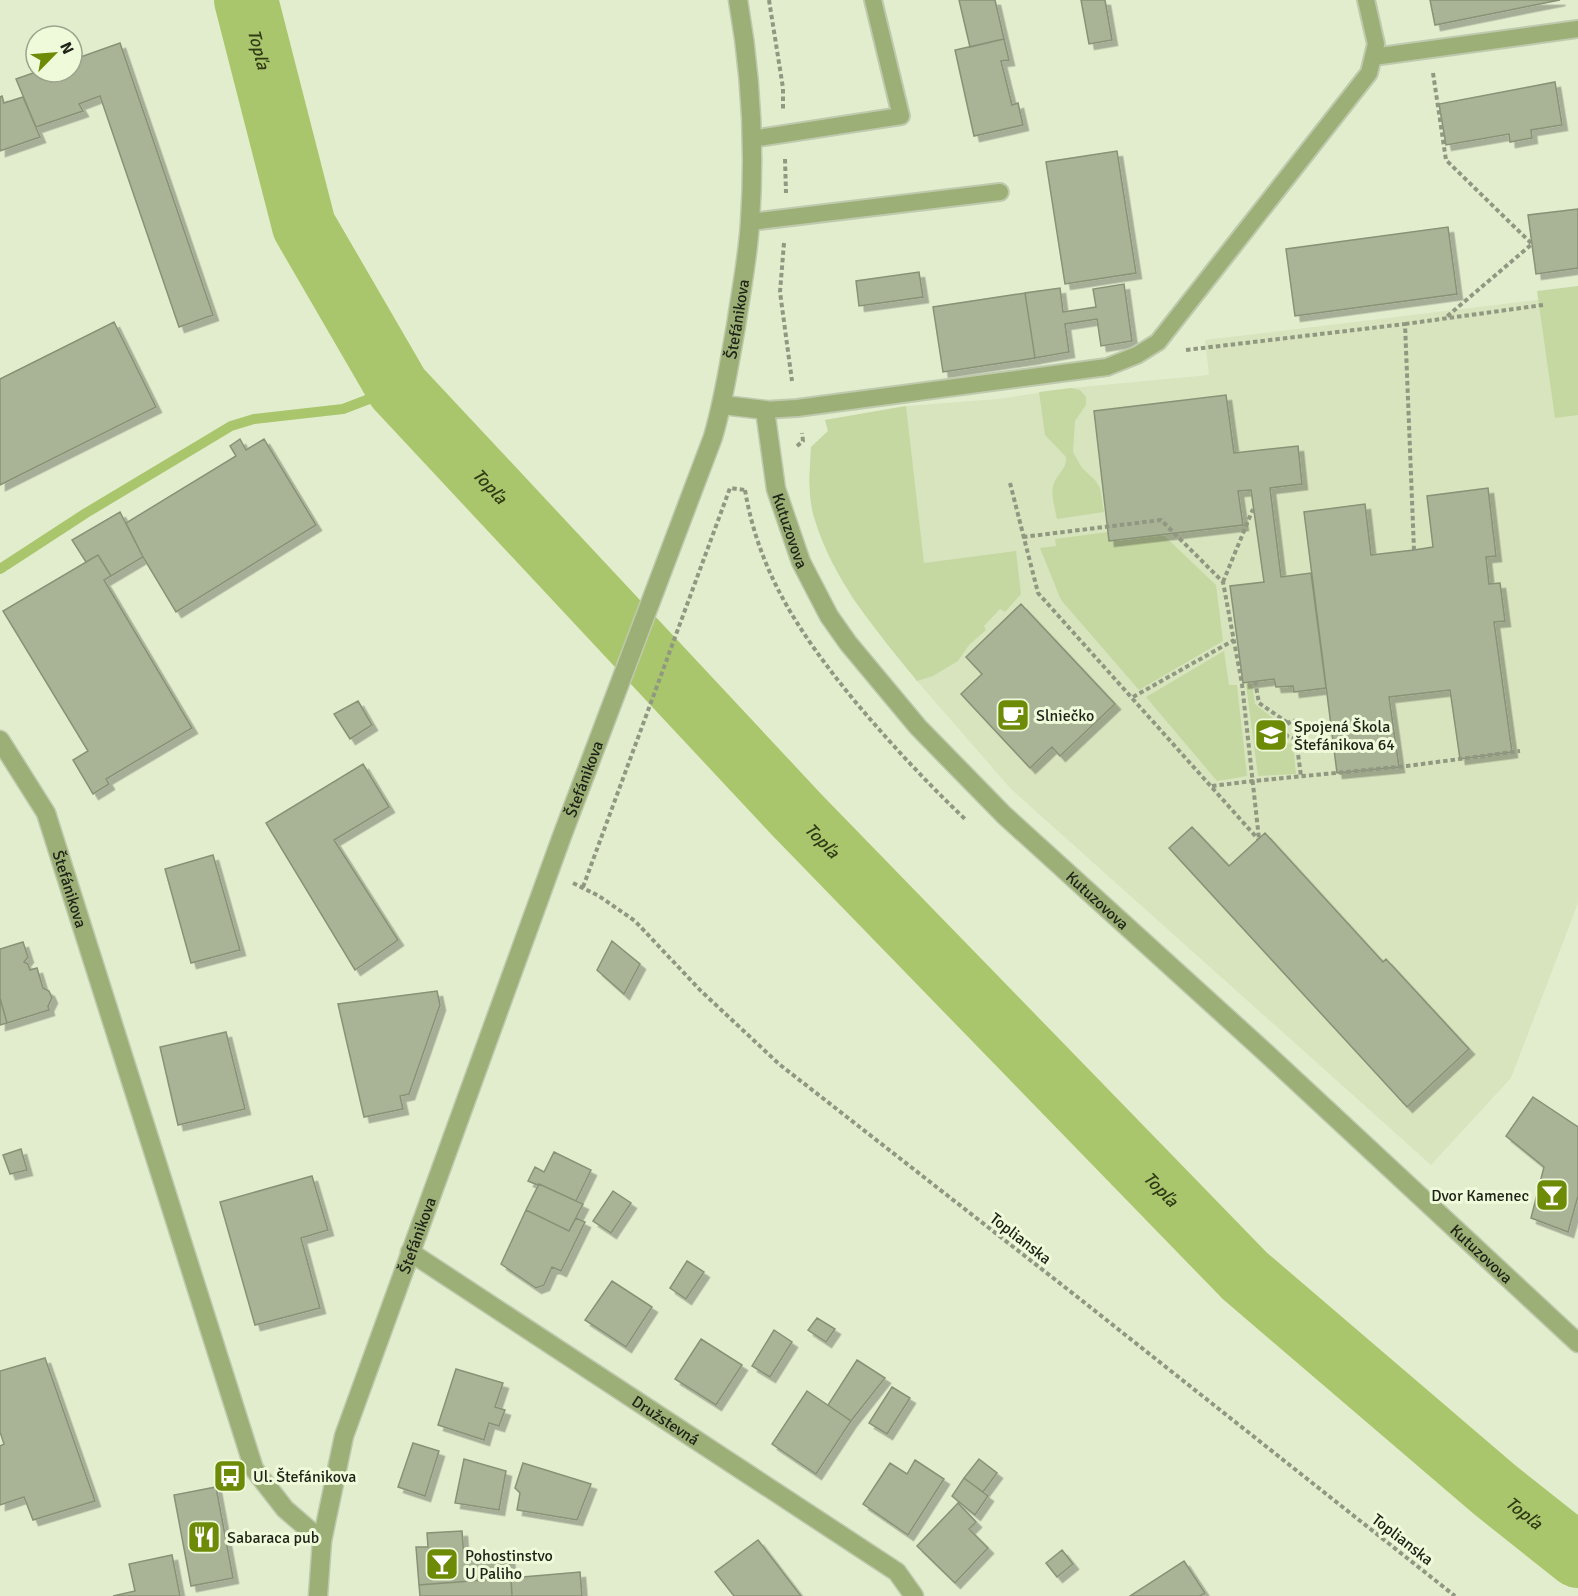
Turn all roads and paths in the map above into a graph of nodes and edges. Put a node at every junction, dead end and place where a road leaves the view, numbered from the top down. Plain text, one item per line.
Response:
1 (738, 0) edge
2 (873, 0) edge
3 (1366, 0) edge
4 (1578, 28) edge
5 (1430, 50) junction
6 (1373, 57) junction
7 (752, 139) junction
8 (1000, 192) dead end
9 (750, 222) junction
10 (1542, 305) dead end
11 (1444, 319) junction
12 (1405, 324) junction
13 (1184, 350) dead end
14 (723, 405) junction
15 (765, 410) junction
16 (1010, 483) dead end
17 (745, 490) dead end
18 (1253, 508) dead end
19 (1023, 537) junction
20 (1414, 550) dead end
21 (1223, 582) junction
22 (1234, 640) junction
23 (1255, 681) dead end
24 (1133, 697) junction
25 (1288, 723) junction
26 (1296, 739) junction
27 (0, 740) edge
28 (1520, 751) dead end
29 (1301, 776) junction
30 (1252, 781) junction
31 (1212, 786) junction
32 (410, 1251) junction
33 (1578, 1343) edge
34 (322, 1541) junction
35 (318, 1596) edge
36 (914, 1596) edge
37 (1455, 1596) edge

1 - 7 street, Štefánikova
2 - 7 lane
3 - 6 lane
4 - 5 lane
5 - 6 lane
5 - 11 path
6 - 15 lane
7 - 9 street, Štefánikova
8 - 9 lane
9 - 14 street, Štefánikova
10 - 11 path
11 - 12 path
12 - 13 path
12 - 20 path
14 - 15 street
14 - 32 street, Štefánikova
15 - 33 street, Kutuzovova
16 - 19 path
17 - 37 path, Toplianska
18 - 21 path
19 - 21 path
19 - 24 path
21 - 22 path
22 - 24 path
22 - 30 path
23 - 25 path
24 - 31 path
25 - 26 path
25 - 26 path
26 - 29 path
27 - 34 street, Štefánikova
28 - 29 path
29 - 30 path
30 - 31 path
30 - 31 path
32 - 34 street, Štefánikova
32 - 36 street, Družstevná
34 - 35 street, Štefánikova

